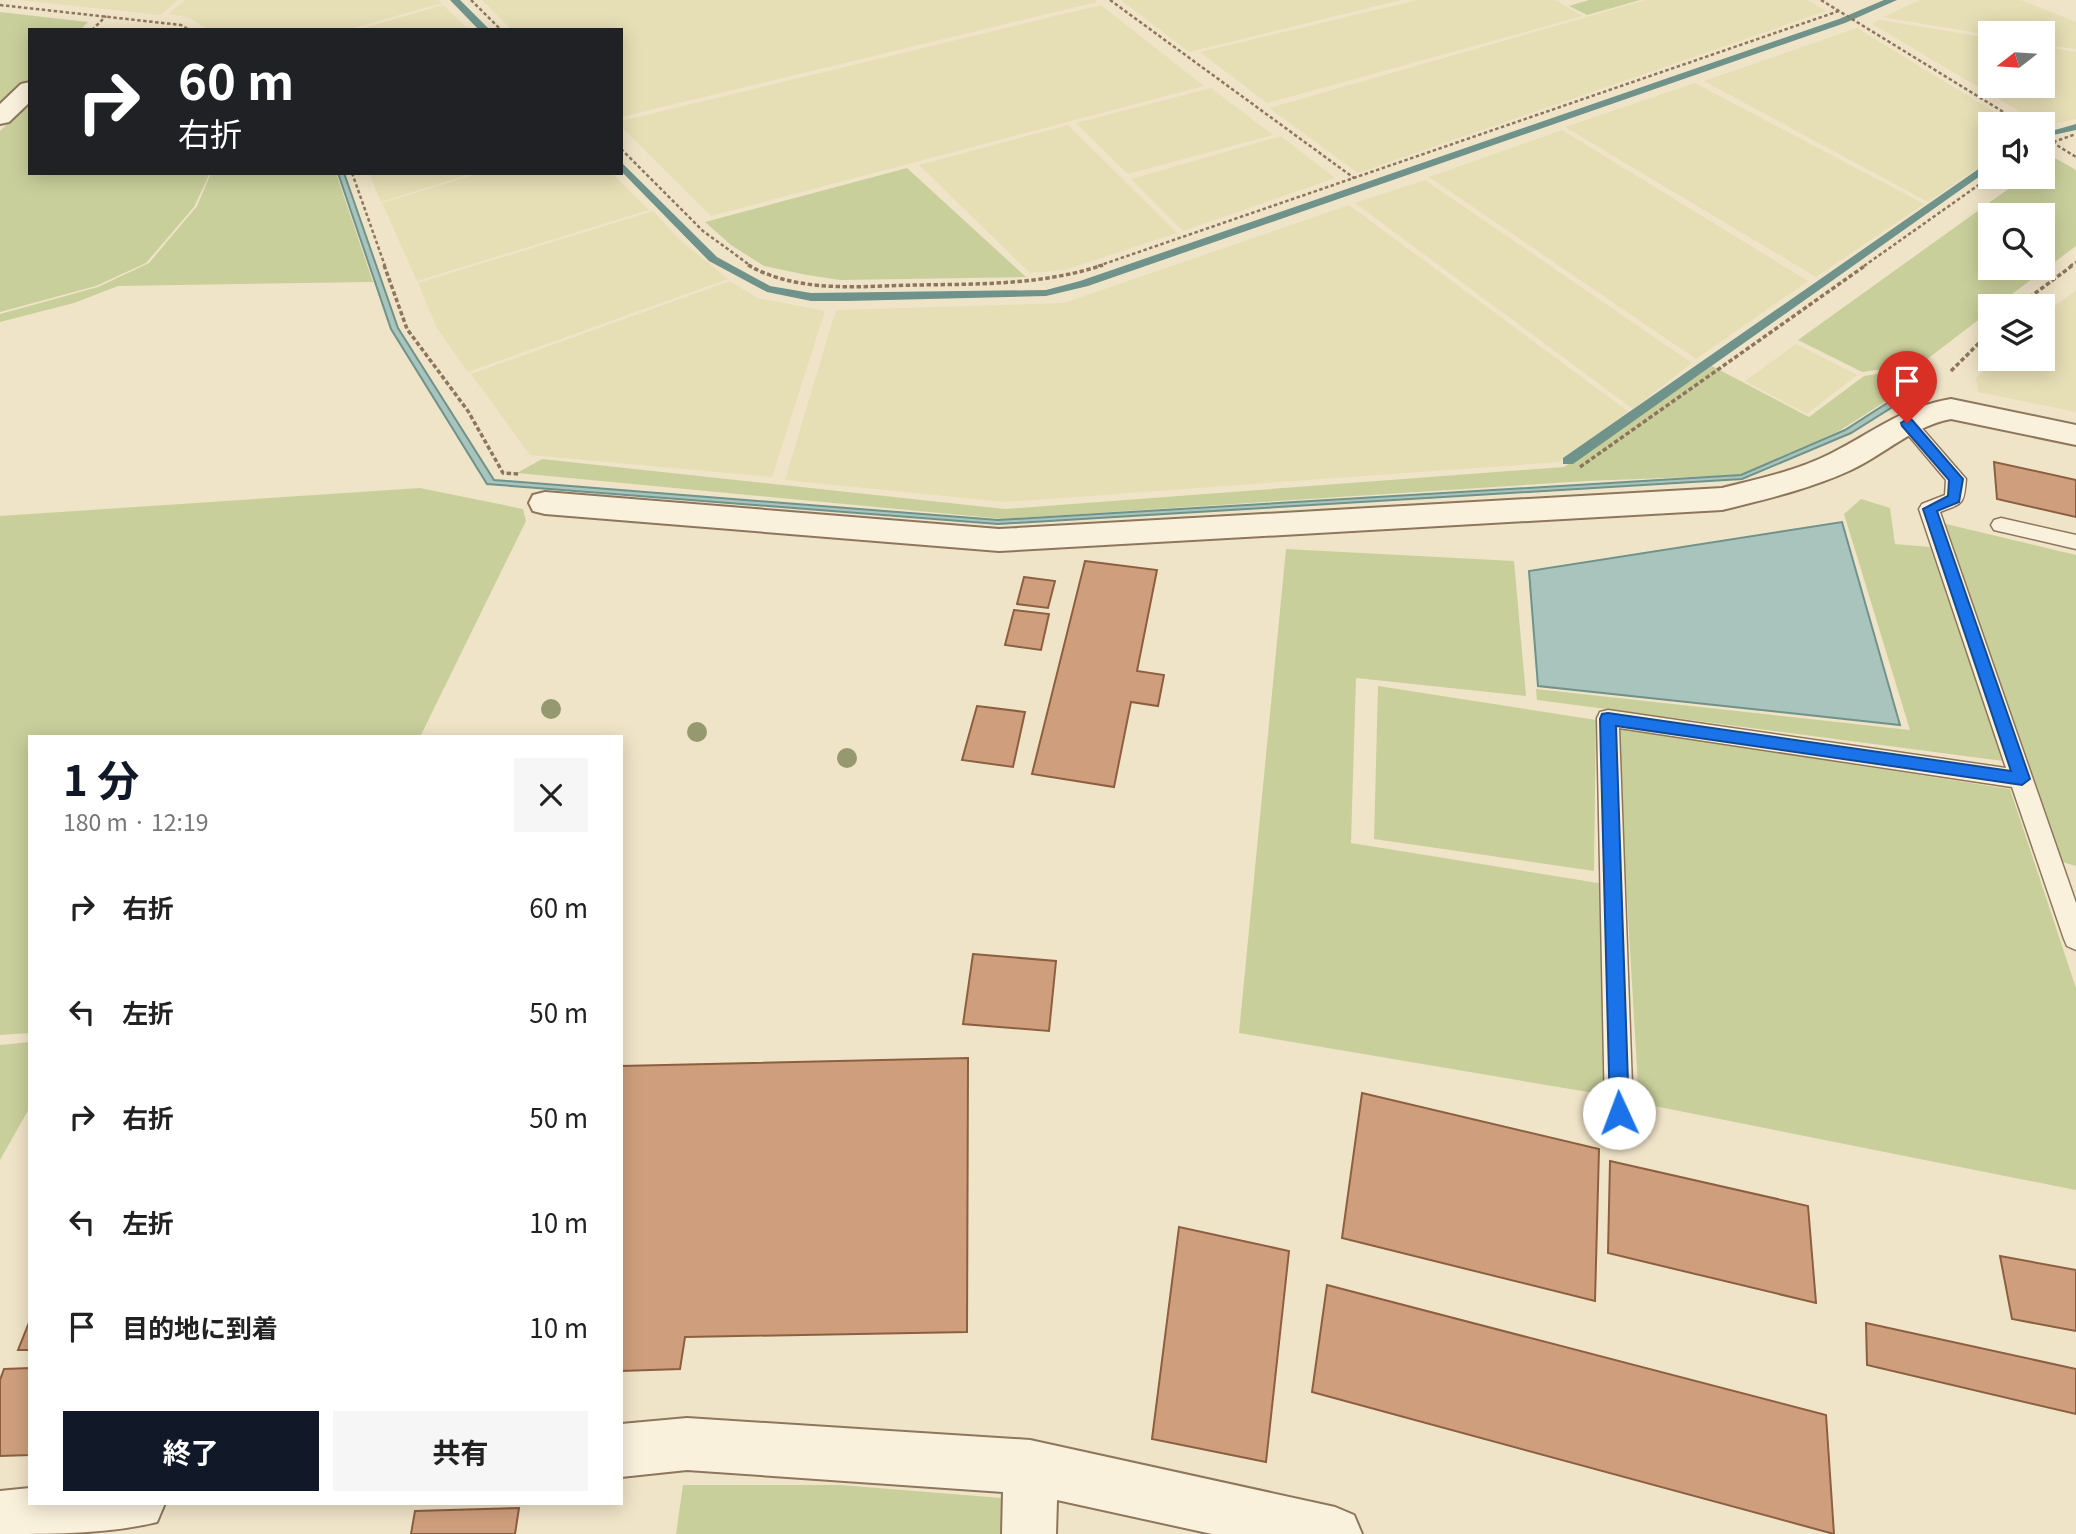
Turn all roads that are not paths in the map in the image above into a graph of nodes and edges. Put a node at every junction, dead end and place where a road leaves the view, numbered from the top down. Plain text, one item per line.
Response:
1 (28, 91) edge
2 (0, 117) edge
3 (1907, 423) junction
4 (2076, 435) edge
5 (537, 489) road end
6 (2001, 525) dead end
7 (2076, 541) edge
8 (2022, 779) junction
9 (2066, 881) edge
10 (2076, 939) edge
11 (1619, 1113) dead end
12 (623, 1451) edge
13 (1030, 1467) junction
14 (120, 1505) edge
15 (0, 1518) edge
16 (1030, 1534) edge
17 (1335, 1534) edge

1 - 2 street
3 - 4 street
3 - 5 street
3 - 8 lane
6 - 7 lane
8 - 9 lane
8 - 11 lane
9 - 10 lane
12 - 13 street
13 - 16 street
13 - 17 street
14 - 15 street

